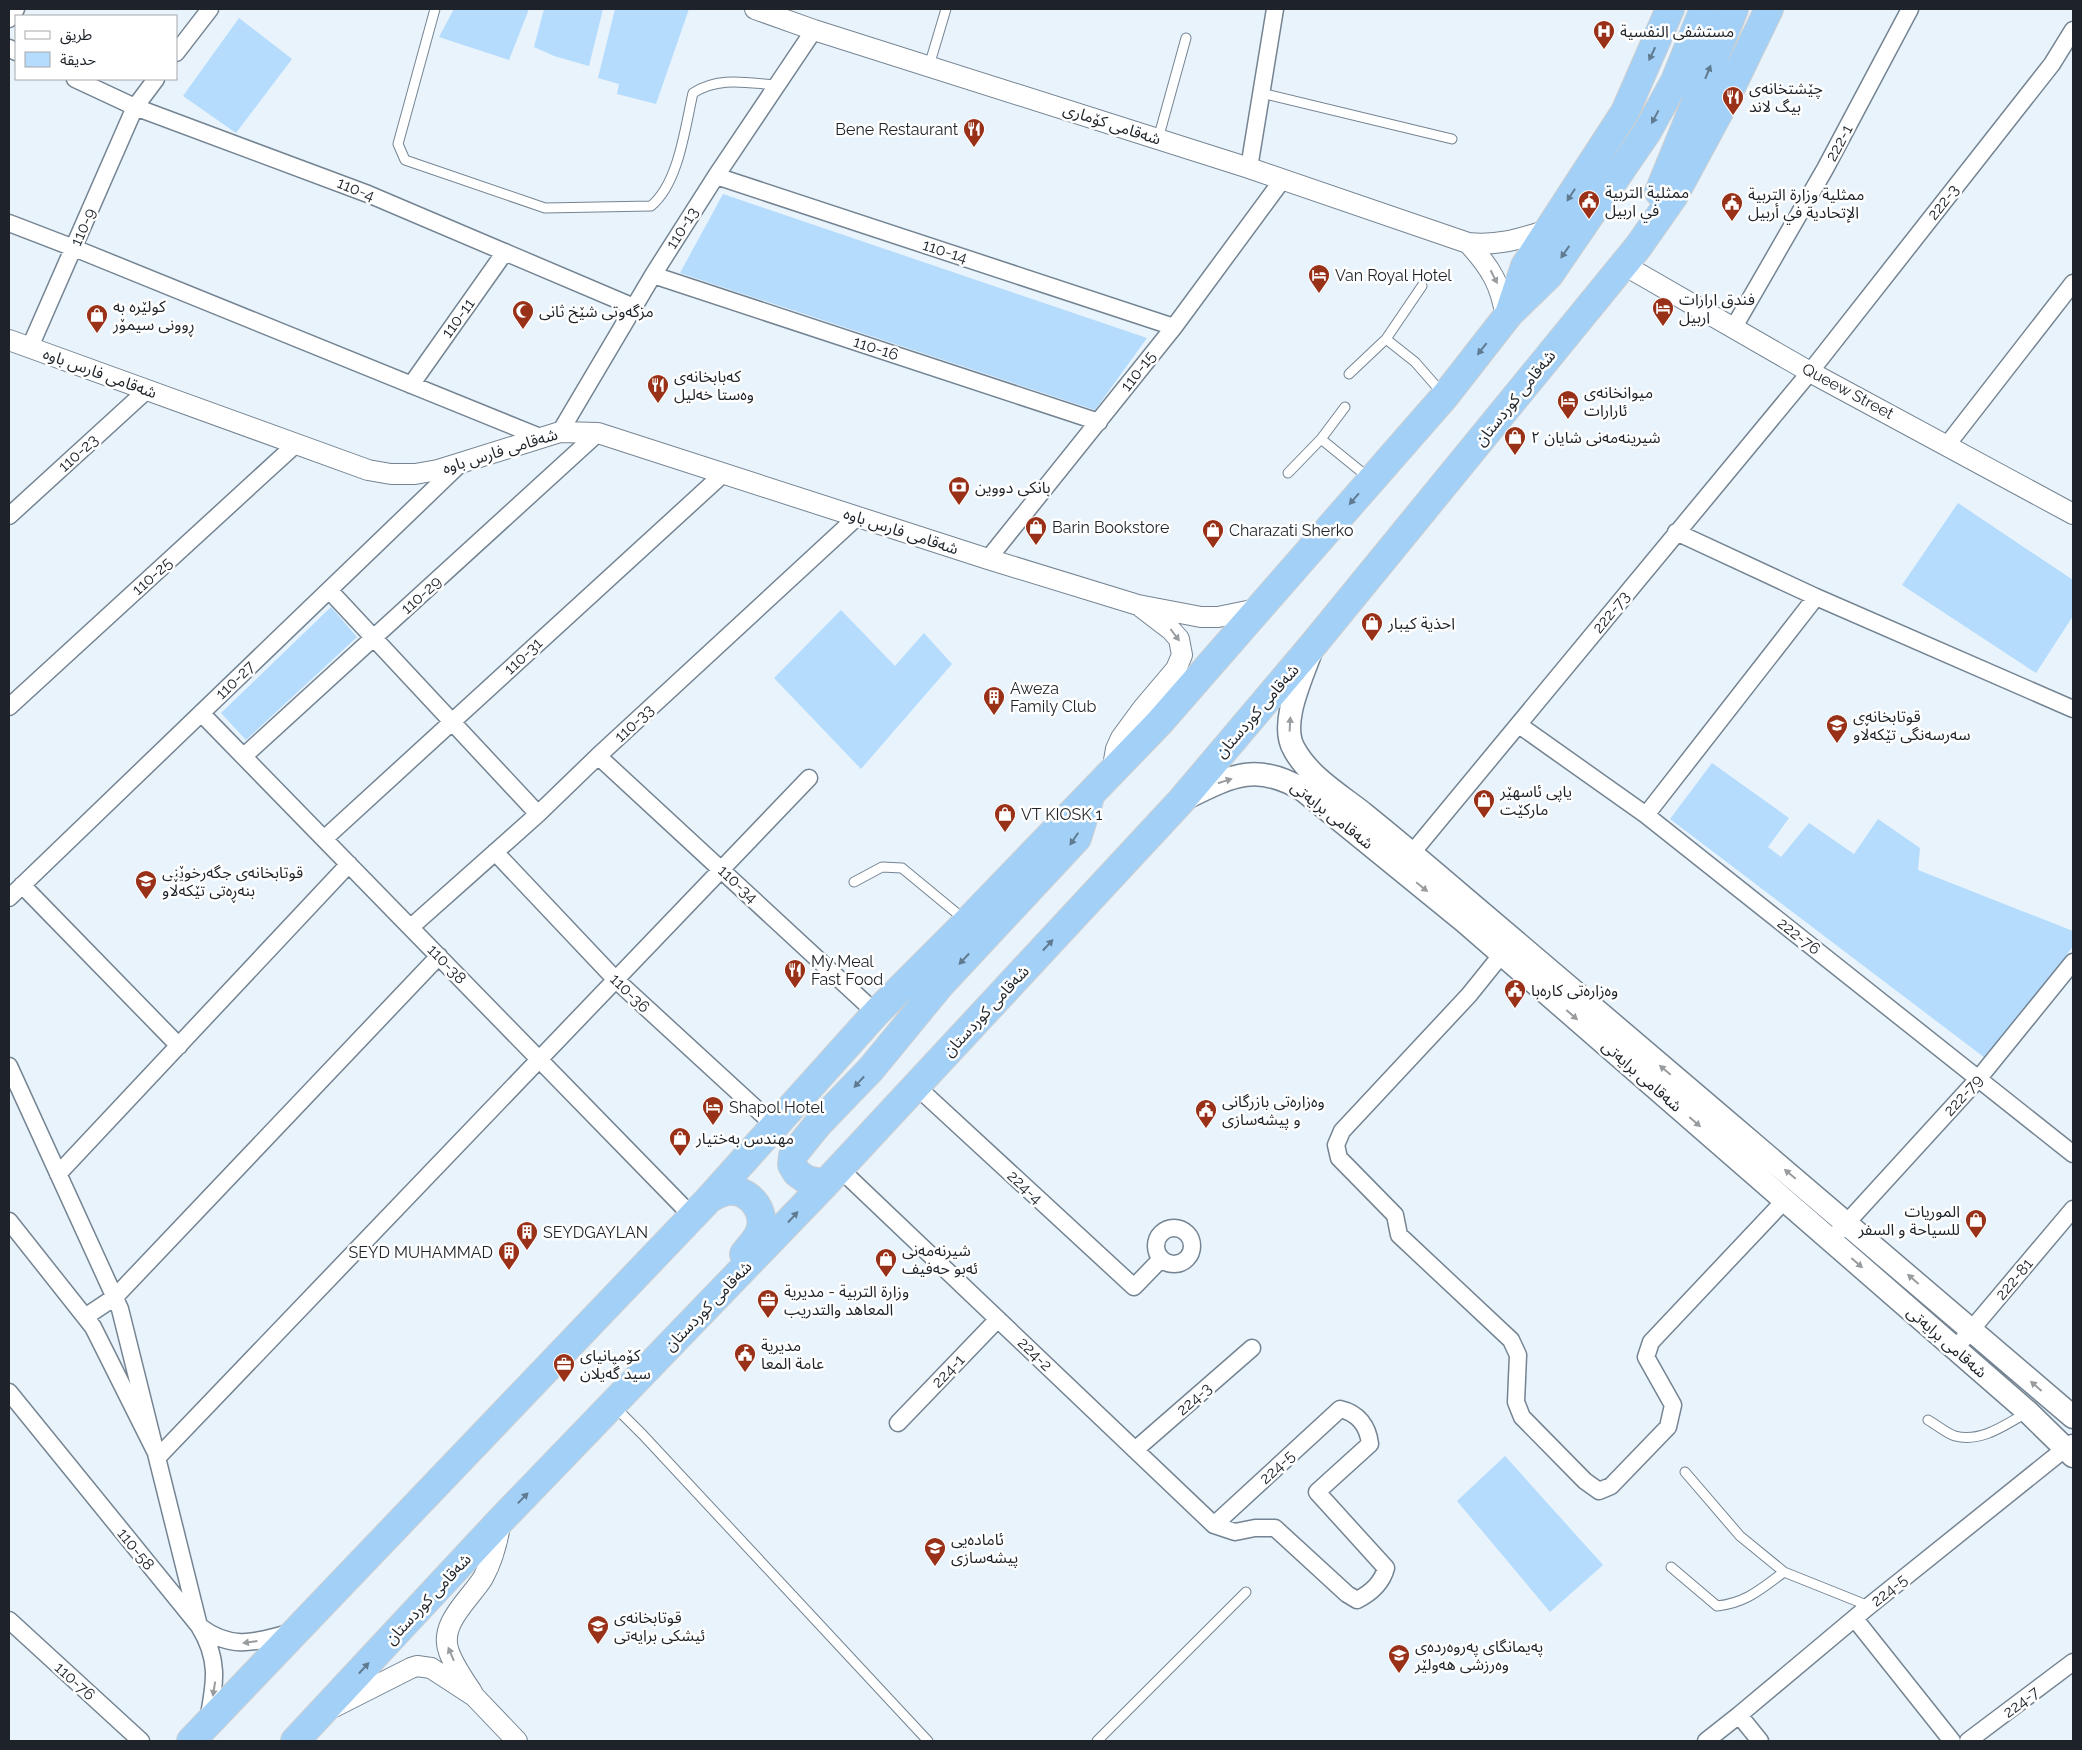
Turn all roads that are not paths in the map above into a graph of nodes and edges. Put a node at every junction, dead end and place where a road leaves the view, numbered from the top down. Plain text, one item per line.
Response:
1 (16, 9) edge
2 (210, 9) edge
3 (435, 9) edge
4 (946, 9) edge
5 (1274, 9) edge
6 (1670, 9) edge
7 (1704, 9) edge
8 (1734, 9) edge
9 (1770, 9) edge
10 (1910, 9) edge
11 (768, 11) edge
12 (9, 19) edge
13 (814, 30) junction
14 (2073, 30) edge
15 (1186, 38) dead end
16 (178, 50) edge
17 (929, 66) junction
18 (77, 80) edge
19 (155, 80) edge
20 (777, 85) junction
21 (1261, 93) junction
22 (135, 107) junction
23 (1158, 139) junction
24 (1452, 139) dead end
25 (1249, 168) junction
26 (716, 176) junction
27 (1283, 179) junction
28 (9, 223) edge
29 (1548, 230) junction
30 (1468, 243) junction
31 (74, 248) junction
32 (505, 252) junction
33 (1631, 256) junction
34 (653, 274) junction
35 (2073, 283) edge
36 (1422, 286) dead end
37 (634, 307) junction
38 (1507, 316) junction
39 (1174, 327) junction
40 (1734, 327) junction
41 (1386, 338) junction
42 (9, 340) edge
43 (30, 347) junction
44 (1810, 372) junction
45 (1349, 374) dead end
46 (411, 385) junction
47 (147, 390) junction
48 (1445, 396) junction
49 (1345, 407) dead end
50 (1099, 422) junction
51 (560, 432) junction
52 (598, 433) junction
53 (540, 437) junction
54 (1321, 439) junction
55 (296, 444) junction
56 (1947, 445) junction
57 (461, 463) junction
58 (1288, 473) dead end
59 (723, 474) junction
60 (1371, 479) junction
61 (2073, 514) edge
62 (9, 516) edge
63 (857, 517) junction
64 (1676, 532) junction
65 (988, 559) junction
66 (329, 590) junction
67 (1816, 597) junction
68 (1138, 605) junction
69 (1257, 609) junction
70 (373, 638) junction
71 (1313, 646) junction
72 (9, 707) edge
73 (2073, 709) edge
74 (201, 713) junction
75 (452, 722) junction
76 (1519, 725) junction
77 (244, 756) junction
78 (598, 756) junction
79 (1112, 772) junction
80 (809, 778) dead end
81 (1091, 794) junction
82 (1181, 801) junction
83 (538, 814) junction
84 (1646, 815) junction
85 (324, 839) junction
86 (495, 852) junction
87 (1406, 861) junction
88 (349, 864) junction
89 (722, 869) junction
90 (854, 882) dead end
91 (22, 885) junction
92 (9, 898) edge
93 (967, 922) junction
94 (411, 927) junction
95 (1502, 954) junction
96 (439, 956) junction
97 (2073, 962) edge
98 (616, 980) junction
99 (876, 1013) junction
100 (179, 1046) junction
101 (539, 1060) junction
102 (9, 1066) edge
103 (1978, 1078) junction
104 (916, 1086) junction
105 (774, 1125) junction
106 (2073, 1154) edge
107 (58, 1174) junction
108 (832, 1176) junction
109 (1785, 1200) junction
110 (701, 1207) junction
111 (2073, 1209) edge
112 (9, 1221) edge
113 (1848, 1223) junction
114 (1831, 1240) junction
115 (1161, 1259) dead end
116 (718, 1295) junction
117 (115, 1297) junction
118 (85, 1317) junction
119 (998, 1319) junction
120 (1971, 1330) junction
121 (1252, 1348) dead end
122 (1955, 1349) junction
123 (9, 1392) edge
124 (9, 1403) edge
125 (613, 1405) junction
126 (2028, 1412) junction
127 (2073, 1417) edge
128 (1928, 1420) dead end
129 (898, 1423) dead end
130 (38, 1428) junction
131 (2070, 1449) edge
132 (1135, 1450) junction
133 (158, 1457) junction
134 (1685, 1472) dead end
135 (501, 1520) junction
136 (1214, 1525) junction
137 (1235, 1532) joint
138 (1671, 1567) dead end
139 (1784, 1572) junction
140 (1246, 1592) dead end
141 (1869, 1606) junction
142 (1855, 1619) junction
143 (9, 1620) edge
144 (199, 1626) junction
145 (298, 1630) junction
146 (2073, 1662) edge
147 (474, 1696) junction
148 (324, 1712) junction
149 (1739, 1715) junction
150 (199, 1733) edge
151 (298, 1740) edge
152 (141, 1741) edge
153 (517, 1741) edge
154 (928, 1741) edge
155 (1097, 1741) edge
156 (1706, 1741) edge
157 (1760, 1741) edge
158 (1952, 1741) edge
159 (1968, 1741) edge

1 - 12 street
2 - 16 street
3 - 20 lane
4 - 17 lane
5 - 21 street
6 -> 29 highway
7 -> 38 highway
33 -> 8 highway, شەقامی کوردستان
9 - 33 highway, شەقامی کوردستان
10 - 40 street, 222-1
11 - 13 street, شەقامی کۆماری
13 - 17 street, شەقامی کۆماری
13 - 20 street, 110-13
14 - 44 street, 222-3
15 - 23 lane
17 - 23 street, شەقامی کۆماری
18 - 22 street, 110-4
19 - 22 street, 110-9
20 - 26 street, 110-13
21 - 24 lane
21 - 25 street
22 - 31 street, 110-9
22 - 32 street, 110-4
23 - 25 street, شەقامی کۆماری
25 - 27 street, شەقامی کۆماری
26 - 34 street, 110-13
26 - 39 street, 110-14
27 - 30 street, شەقامی کۆماری
27 - 39 street, 110-15
28 - 31 street
29 - 30 street
29 - 38 highway
30 -> 38 street
31 - 43 street, 110-9
31 - 46 street
32 - 37 street, 110-4
32 - 46 street, 110-11
33 - 40 street, Queew Street
33 - 71 highway, شەقامی کوردستان
34 - 37 street, 110-13
34 - 50 street, 110-16
35 - 56 street
36 - 41 lane
37 - 51 street, 110-13
38 -> 48 highway
39 - 50 street, 110-15
40 - 44 street, Queew Street
41 - 45 lane
41 - 48 lane
42 - 43 street, شەقامی فارس باوە
43 - 47 street, شەقامی فارس باوە
44 - 56 street, Queew Street
44 - 64 street, 222-73
46 - 53 street
47 - 55 street, شەقامی فارس باوە
47 - 62 street, 110-23
48 - 60 highway
49 - 54 lane
50 - 65 street, 110-15
51 - 52 street, شەقامی فارس باوە
51 - 53 street, شەقامی فارس باوە
52 - 59 street, شەقامی فارس باوە
52 - 70 street, 110-29
53 - 57 street, شەقامی فارس باوە
54 - 58 lane
54 - 60 lane
55 - 57 street, شەقامی فارس باوە
55 - 72 street, 110-25
56 - 61 street, Queew Street
57 - 66 street, 110-27
59 - 63 street, شەقامی فارس باوە
59 - 75 street, 110-31
60 -> 69 highway
63 - 65 street, شەقامی فارس باوە
63 - 78 street, 110-33
64 - 67 street
64 - 76 street, 222-73
65 - 68 street, شەقامی فارس باوە
66 - 70 street
66 - 74 street, 110-27
67 - 73 street
67 - 84 street
68 - 69 street, شەقامی فارس باوە
68 -> 79 street, شەقامی فارس باوە
69 - 79 highway
70 - 75 street
70 - 77 street, 110-29
71 - 82 highway, شەقامی کوردستان
87 -> 71 main road, شەقامی برایەتی
74 - 77 street, 110-38
74 - 91 street, 110-27
75 - 83 street
75 - 85 street, 110-31
76 - 84 street, 222-76
76 - 87 street, 222-73
77 - 85 street, 110-38
78 - 83 street, 110-33
78 - 89 street, 110-34
79 - 81 highway
80 - 89 street
81 - 93 highway
81 -> 108 highway
82 -> 87 main road, شەقامی برایەتی
104 -> 82 highway, شەقامی کوردستان
83 - 86 street, 110-33
84 - 103 street, 222-76
85 - 88 street, 110-38
86 - 94 street, 110-33
86 - 98 street, 110-36
87 -> 95 main road, شەقامی برایەتی
113 -> 87 main road, شەقامی برایەتی
88 - 94 street, 110-38
88 - 100 street
89 - 98 street
89 - 99 street, 110-34
90 - 93 lane
91 - 92 street, 110-27
91 - 100 street
93 - 99 highway
94 - 96 street, 110-38
95 -> 109 main road, شەقامی برایەتی
95 - 109 street
96 - 101 street, 110-38
96 - 117 street
97 - 103 street, 222-79
98 - 101 street
98 - 105 street, 110-36
99 - 105 highway
100 - 107 street
101 - 110 street, 110-38
101 - 133 street
102 - 107 street
103 - 106 street, 222-76
103 - 113 street, 222-79
104 - 108 highway, شەقامی کوردستان
104 - 115 street, 224-4
105 - 110 highway
107 - 117 street
116 -> 108 highway, شەقامی کوردستان
108 - 119 street, 224-2
109 - 114 main road, شەقامی برایەتی
110 - 116 highway
110 - 145 highway
111 - 120 street, 222-81
112 - 118 street
113 - 114 street, 222-79
120 -> 113 main road, شەقامی برایەتی
114 -> 122 main road, شەقامی برایەتی
116 - 125 highway, شەقامی کوردستان
117 - 118 street
117 - 133 street
118 - 133 street
119 - 129 street, 224-1
119 - 132 street, 224-2
120 - 122 street, 222-81
127 -> 120 main road, شەقامی برایەتی
121 - 132 street, 224-3
122 - 126 main road, شەقامی برایەتی
123 - 130 street, 110-58
124 - 130 street
135 -> 125 highway, شەقامی کوردستان
125 - 154 lane
126 - 128 lane
126 - 131 main road, شەقامی برایەتی
130 - 144 street, 110-58
131 - 141 street, 224-5
132 - 136 street, 224-2
133 - 144 street
134 - 139 lane
147 -> 135 street
148 -> 135 highway, شەقامی کوردستان
136 - 137 street, 224-2
136 - 137 street, 224-5
138 - 139 lane
139 - 141 lane
140 - 155 lane
141 - 142 street, 224-5
142 - 149 street, 224-5
142 - 158 street
143 - 152 street, 110-76
145 -> 144 street
144 -> 150 street, 110-58
145 - 150 highway
146 - 159 street, 224-7
147 - 148 street
147 - 153 street
148 - 151 highway, شەقامی کوردستان
149 - 156 street, 224-5
149 - 157 street

